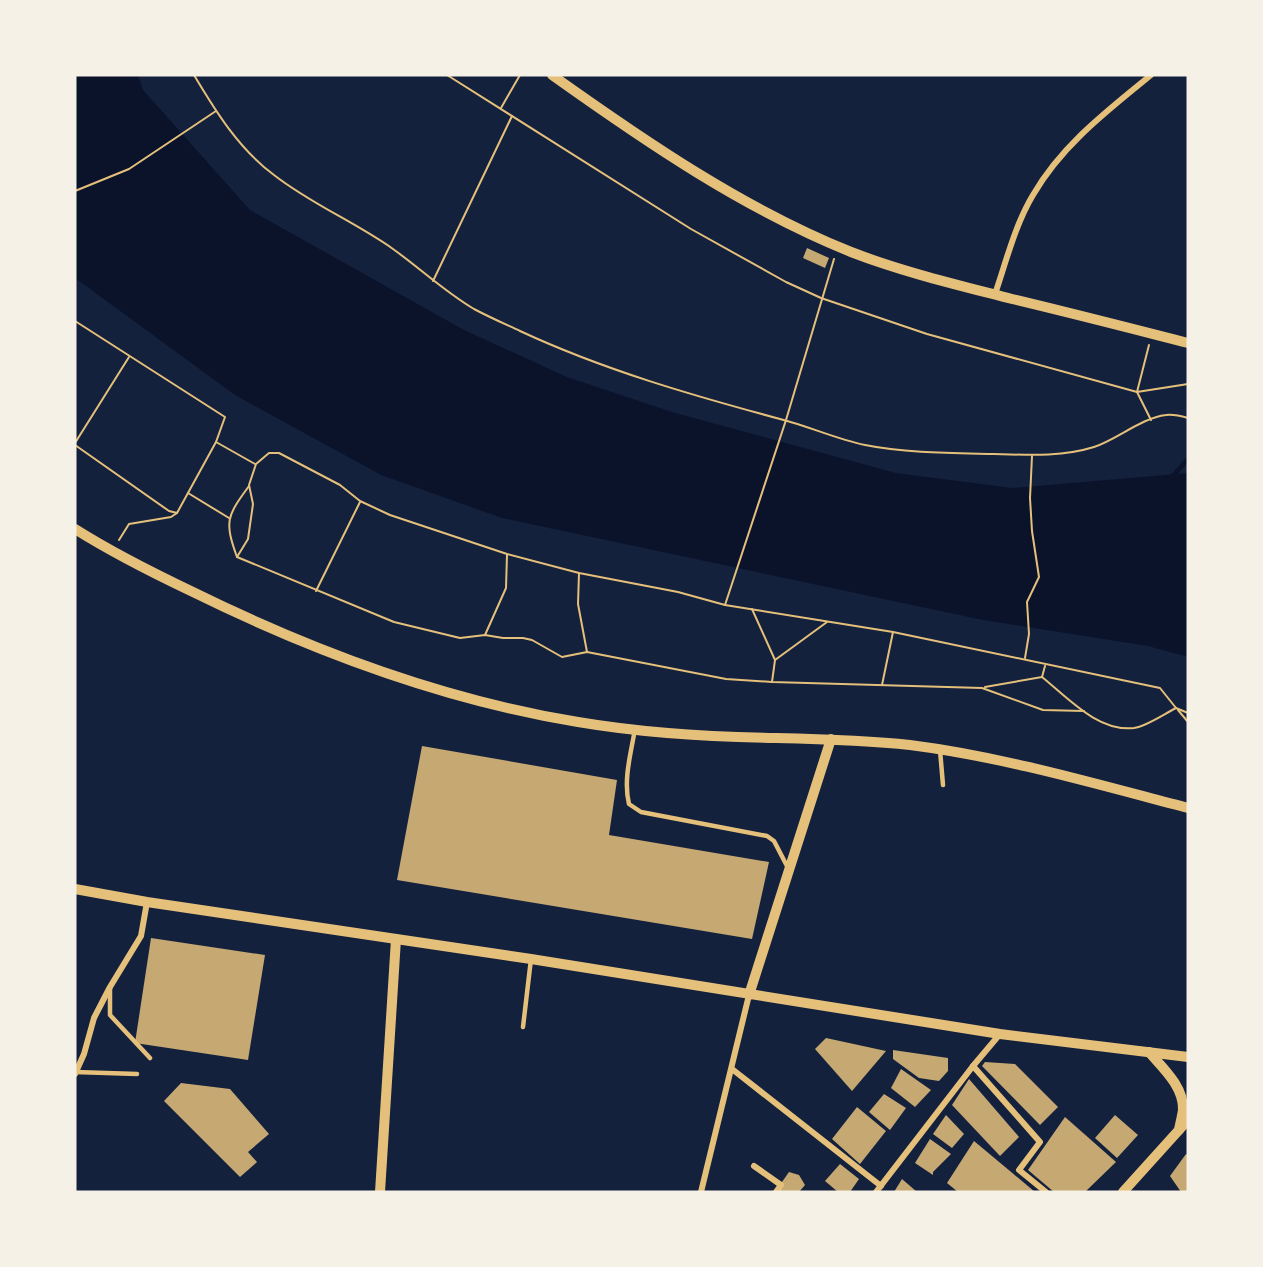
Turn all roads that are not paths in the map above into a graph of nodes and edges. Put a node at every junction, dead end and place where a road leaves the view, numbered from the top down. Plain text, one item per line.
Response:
1 (552, 75) edge
2 (1151, 75) edge
3 (995, 294) junction
4 (1188, 342) edge
5 (76, 530) edge
6 (635, 729) junction
7 (831, 739) junction
8 (940, 750) junction
9 (943, 785) dead end
10 (1188, 808) edge
11 (788, 869) junction
12 (75, 889) edge
13 (147, 902) junction
14 (396, 939) junction
15 (531, 958) junction
16 (110, 987) junction
17 (749, 995) junction
18 (523, 1027) dead end
19 (1000, 1034) junction
20 (1149, 1052) junction
21 (1188, 1057) edge
22 (150, 1058) dead end
23 (973, 1066) junction
24 (732, 1069) junction
25 (76, 1073) edge
26 (137, 1074) dead end
27 (1188, 1120) edge
28 (1178, 1133) junction
29 (753, 1166) dead end
30 (880, 1186) junction
31 (380, 1192) edge
32 (701, 1192) edge
33 (776, 1192) edge
34 (876, 1192) edge
35 (1046, 1192) edge
36 (1123, 1192) edge

1 - 3 street
2 - 3 street
3 - 4 street
5 - 6 street
6 - 7 street
6 - 11 lane
7 - 8 street
7 - 11 street
8 - 9 lane
8 - 10 street
11 - 17 street
12 - 13 street
13 - 14 street
13 - 16 street
14 - 15 street
14 - 31 street
15 - 17 street
15 - 18 lane
16 - 22 lane
16 - 25 street
17 - 19 street
17 - 24 street
19 - 20 street
19 - 23 street
20 - 21 street
20 - 28 street
23 - 30 street
23 - 35 street
24 - 30 street
24 - 32 street
25 - 26 lane
27 - 28 street
28 - 36 street
29 - 33 street
30 - 34 street

